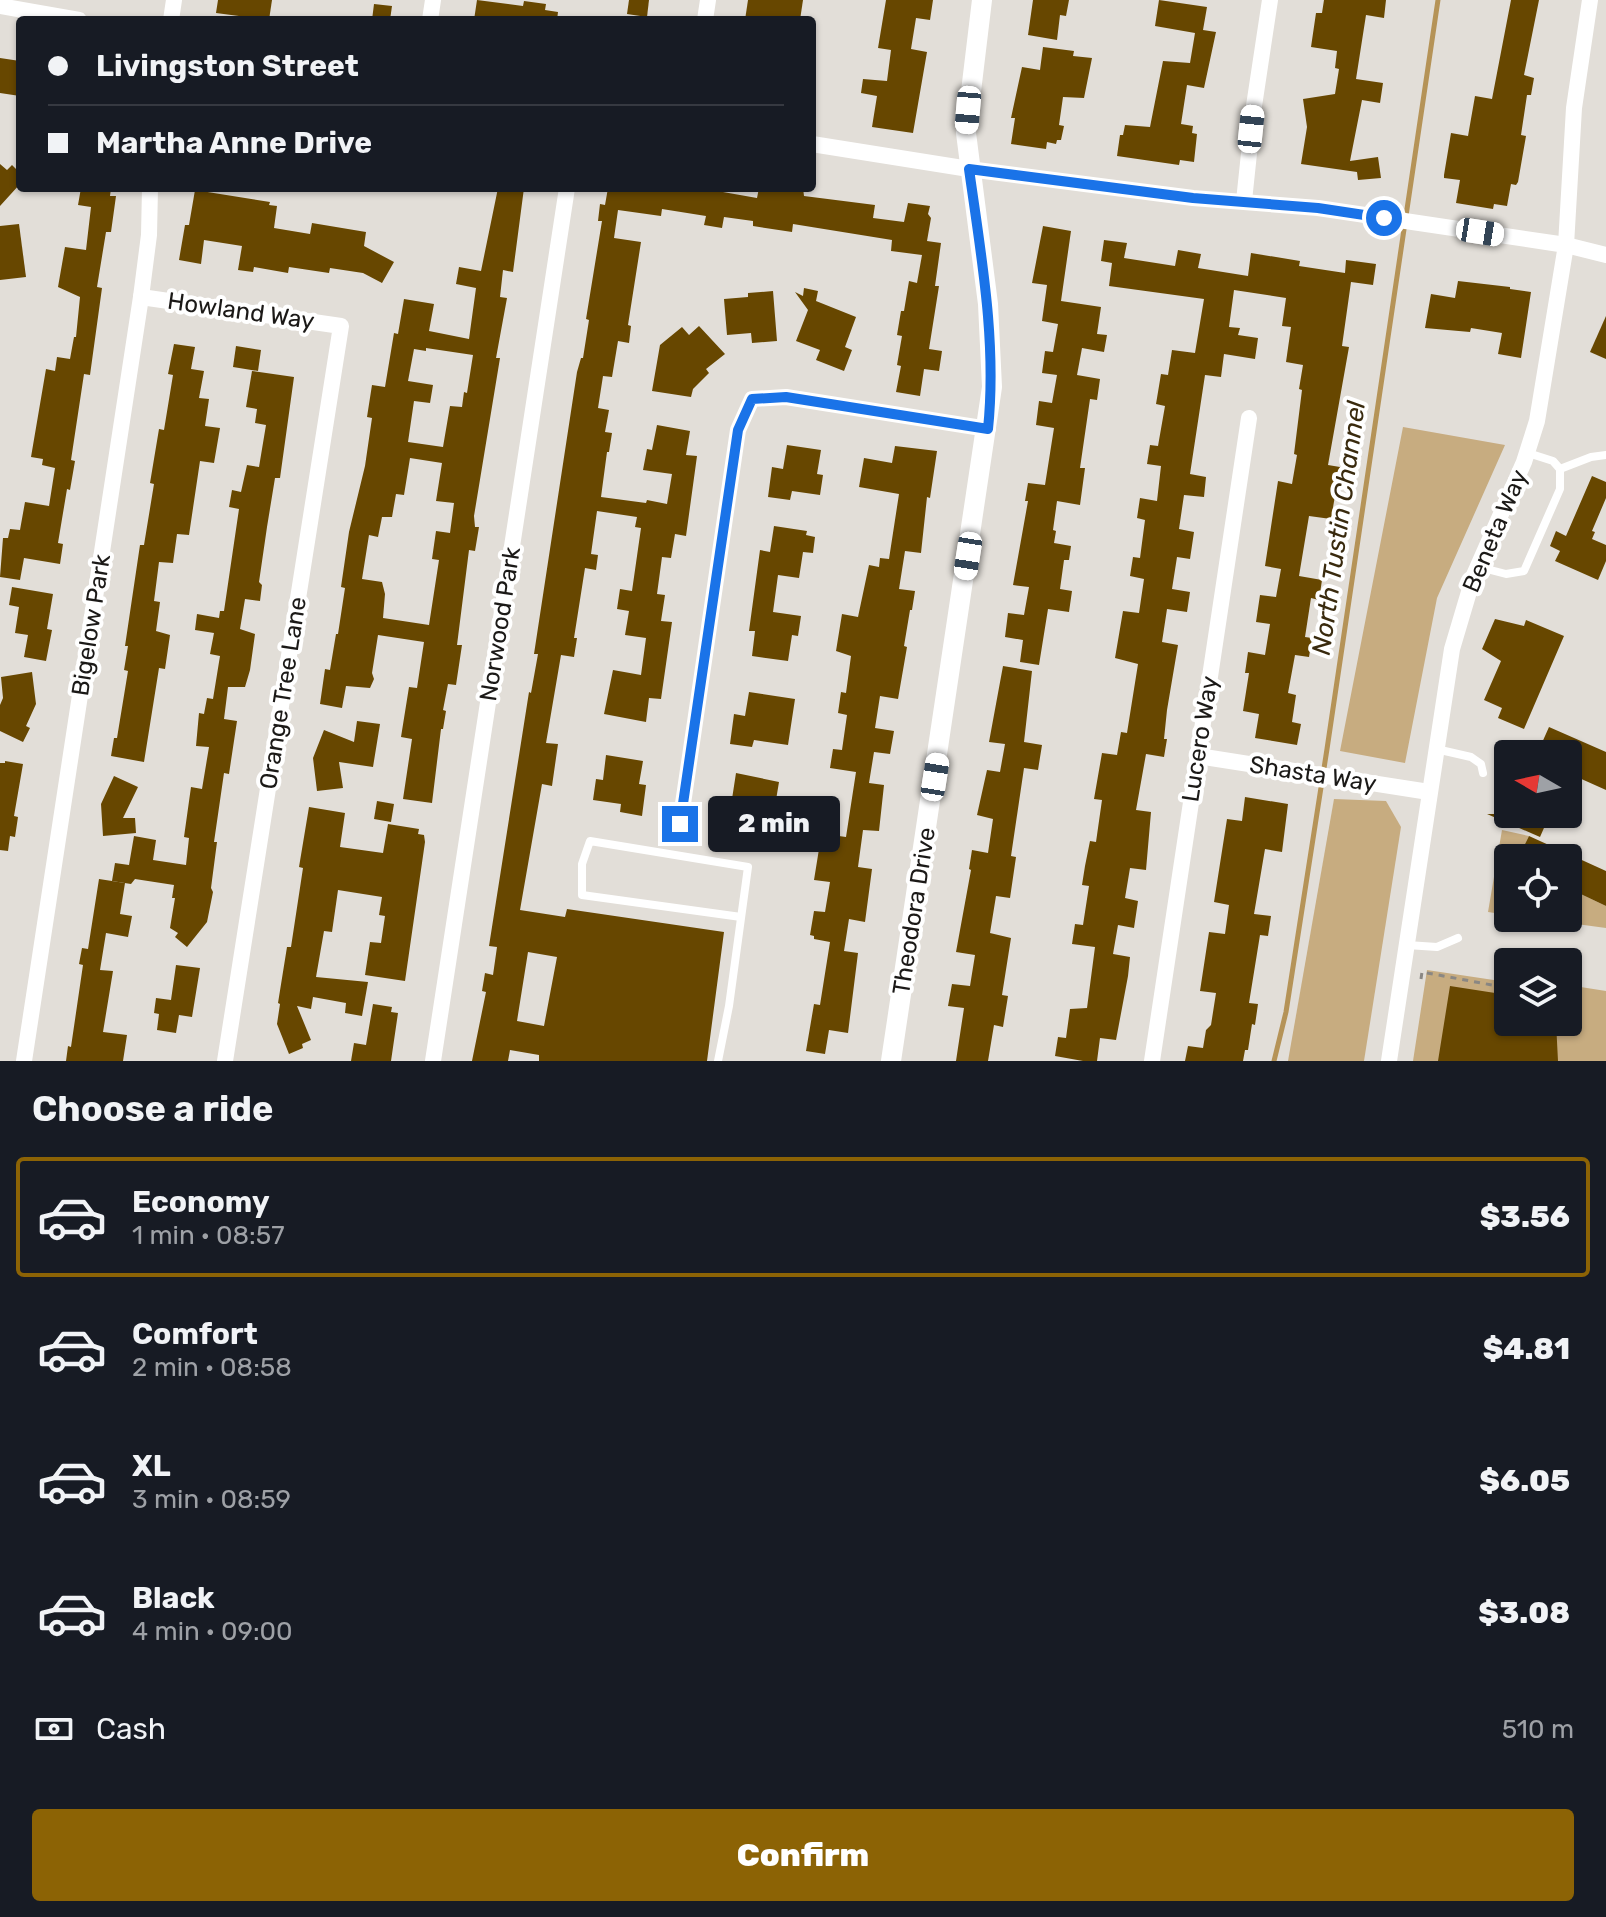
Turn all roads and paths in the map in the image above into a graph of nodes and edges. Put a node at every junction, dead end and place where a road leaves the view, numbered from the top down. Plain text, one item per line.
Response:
1 (982, 0) edge
2 (1270, 0) edge
3 (1590, 0) edge
4 (0, 6) edge
5 (56, 16) edge
6 (816, 145) edge
7 (969, 169) junction
8 (150, 192) edge
9 (566, 192) edge
10 (1244, 201) junction
11 (1566, 245) junction
12 (1606, 255) edge
13 (141, 297) junction
14 (341, 326) joint
15 (1249, 418) dead end
16 (988, 429) junction
17 (1528, 453) junction
18 (1606, 455) edge
19 (1561, 473) junction
20 (1478, 567) junction
21 (1436, 749) junction
22 (1198, 756) junction
23 (1483, 773) dead end
24 (1429, 792) junction
25 (680, 824) dead end
26 (741, 917) junction
27 (1458, 938) dead end
28 (1406, 945) junction
29 (1421, 979) dead end
30 (1494, 985) edge
31 (24, 1061) edge
32 (225, 1061) edge
33 (433, 1061) edge
34 (718, 1061) edge
35 (891, 1061) edge
36 (1152, 1061) edge
37 (1389, 1061) edge

1 - 7 street, Theodora Drive
2 - 10 street
3 - 11 street, Beneta Way
4 - 5 street
6 - 7 street
7 - 10 street
7 - 16 street, Theodora Drive
8 - 13 street, Bigelow Park
9 - 33 street, Norwood Park
10 - 11 street
11 - 12 street
11 - 17 street, Beneta Way
13 - 14 street, Howland Way
13 - 31 street, Bigelow Park
14 - 32 street, Orange Tree Lane
15 - 22 street, Lucero Way
16 - 25 street
16 - 35 street, Theodora Drive
17 - 19 lane
17 - 20 street, Beneta Way
18 - 19 lane
19 - 20 lane
20 - 21 street, Beneta Way
21 - 23 lane
21 - 24 street, Beneta Way
22 - 24 street, Shasta Way
22 - 36 street, Lucero Way
24 - 28 street, Beneta Way
26 - 26 lane
26 - 34 lane
27 - 28 lane
28 - 37 street, Beneta Way
29 - 30 path

